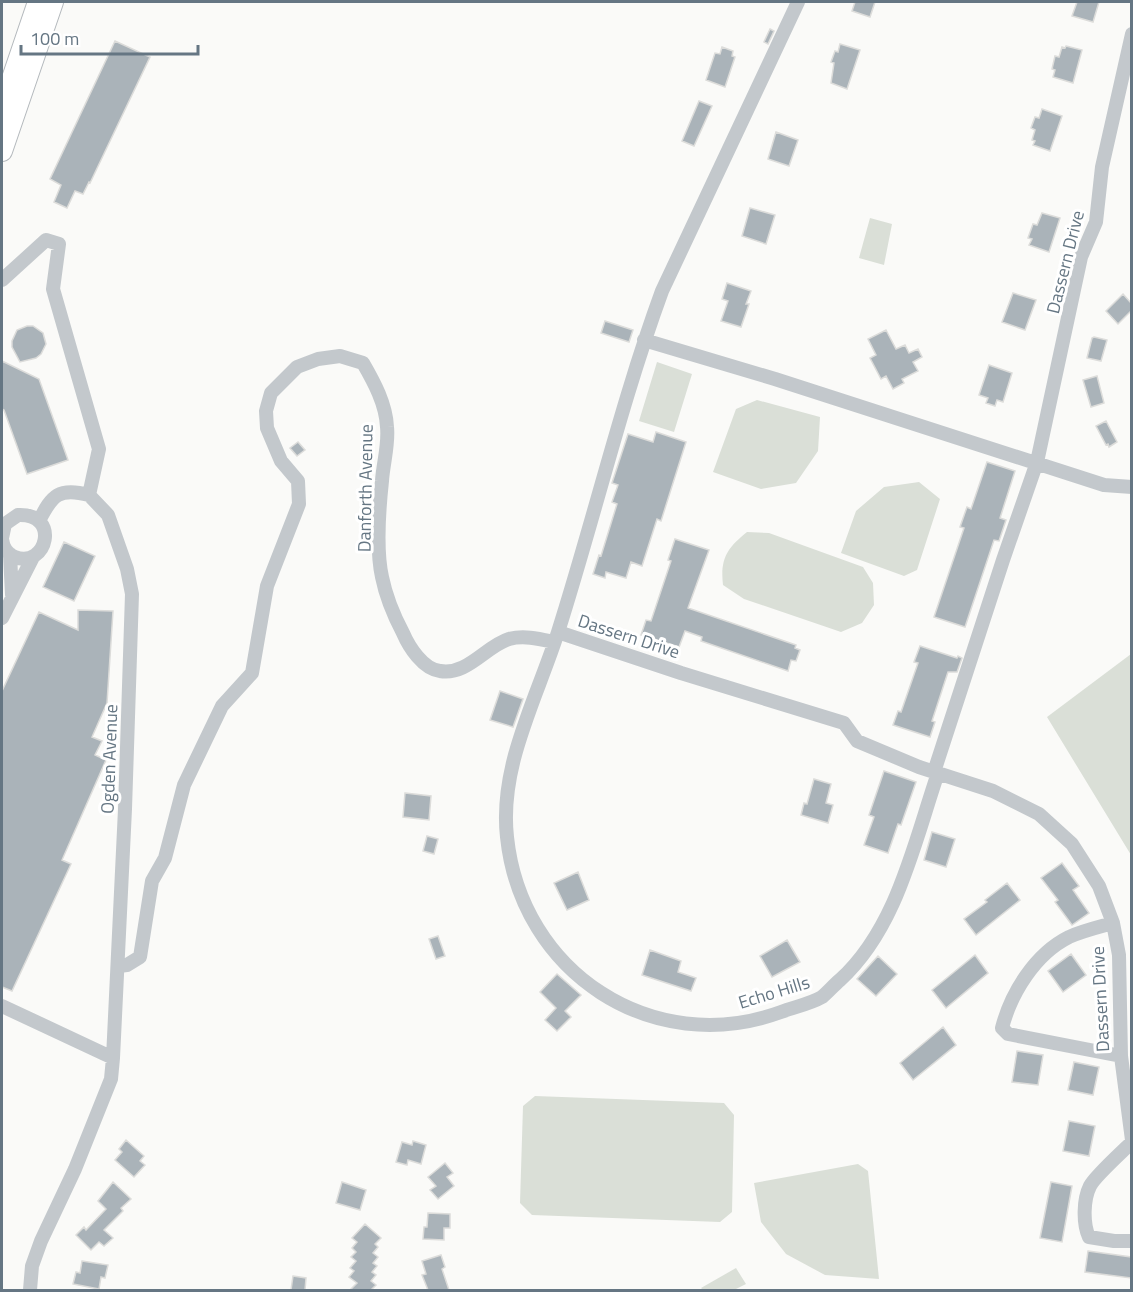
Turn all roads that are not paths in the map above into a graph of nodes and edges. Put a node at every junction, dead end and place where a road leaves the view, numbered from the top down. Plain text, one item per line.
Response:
1 (38, 2) edge
2 (53, 2) edge
3 (798, 2) edge
4 (1131, 34) edge
5 (2, 108) edge
6 (2, 151) edge
7 (2, 280) edge
8 (644, 339) junction
9 (1037, 462) junction
10 (1131, 487) edge
11 (90, 495) junction
12 (39, 521) junction
13 (4, 547) edge
14 (33, 556) junction
15 (12, 597) junction
16 (2, 618) edge
17 (556, 637) junction
18 (936, 772) junction
19 (1113, 923) junction
20 (119, 966) junction
21 (2, 1005) edge
22 (1121, 1056) junction
23 (113, 1058) junction
24 (1131, 1141) edge
25 (1131, 1241) edge
26 (30, 1290) edge

1 - 5 highway
2 - 6 highway
3 - 8 street, Dassern Drive
4 - 9 street, Dassern Drive
7 - 11 street
8 - 9 street
8 - 17 street, Dassern Drive
9 - 10 street
9 - 18 street, Dassern Drive
11 - 12 street
11 - 20 street, Ogden Avenue
12 - 13 street
12 - 14 street
13 - 14 street
13 - 15 street
14 - 15 street
15 - 16 street
17 - 18 street, Dassern Drive
17 - 18 street, Echo Hills
17 - 20 street, Danforth Avenue
18 - 19 street, Dassern Drive
19 - 22 street, Dassern Drive
19 - 22 street
20 - 23 street, Ogden Avenue
21 - 23 street
22 - 24 street, Dassern Drive
23 - 26 street, Ogden Avenue
24 - 25 street

